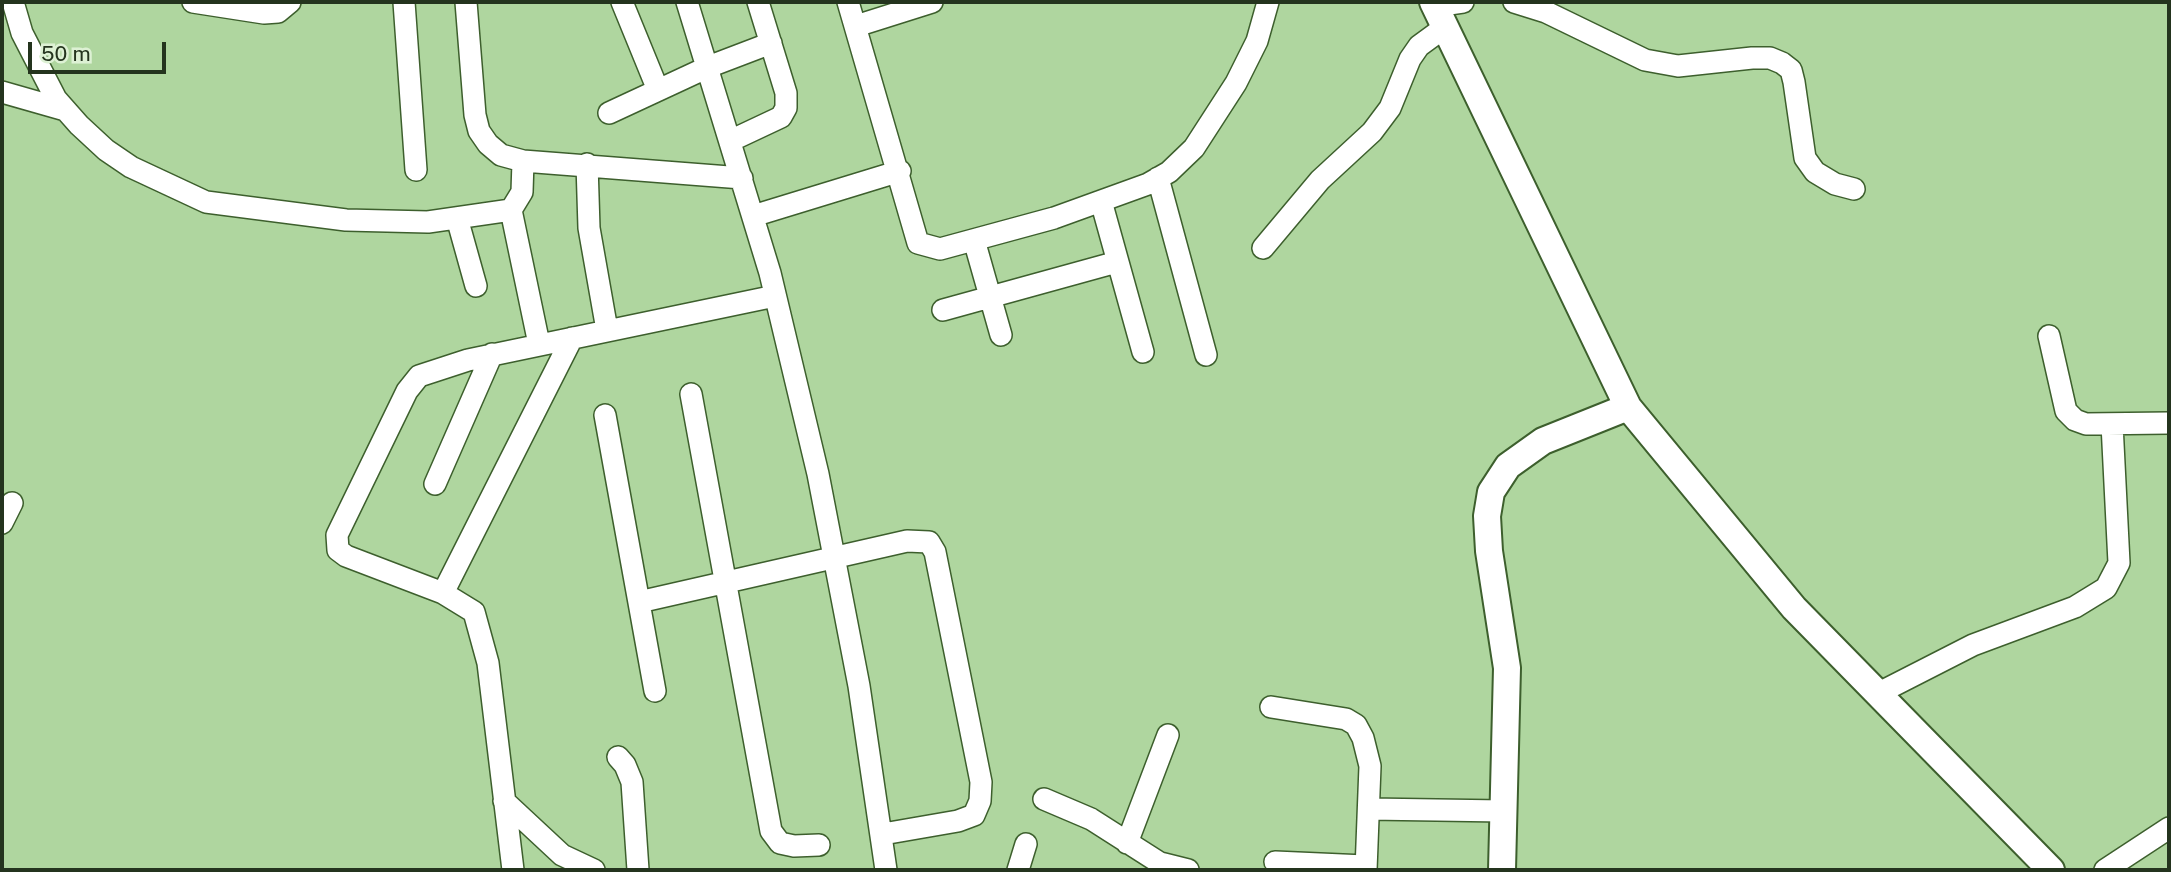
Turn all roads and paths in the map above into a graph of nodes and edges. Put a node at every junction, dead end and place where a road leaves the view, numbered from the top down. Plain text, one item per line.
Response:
1 (13, 2) edge
2 (193, 2) edge
3 (290, 2) edge
4 (404, 2) edge
5 (466, 2) edge
6 (622, 2) edge
7 (687, 2) edge
8 (758, 2) edge
9 (848, 2) edge
10 (932, 2) edge
11 (1268, 2) edge
12 (1463, 2) edge
13 (1514, 2) edge
14 (1437, 11) edge
15 (856, 26) junction
16 (771, 43) junction
17 (708, 67) junction
18 (658, 90) junction
19 (2, 92) edge
20 (65, 110) junction
21 (609, 113) dead end
22 (730, 141) junction
23 (523, 161) junction
24 (587, 164) junction
25 (416, 170) dead end
26 (900, 171) junction
27 (742, 178) junction
28 (1158, 178) junction
29 (1854, 189) dead end
30 (1101, 201) junction
31 (512, 209) junction
32 (753, 216) junction
33 (457, 218) junction
34 (974, 240) junction
35 (1263, 248) dead end
36 (1118, 262) junction
37 (476, 286) dead end
38 (775, 296) junction
39 (990, 298) junction
40 (943, 310) dead end
41 (607, 330) junction
42 (1000, 335) dead end
43 (2049, 336) dead end
44 (572, 338) junction
45 (539, 344) junction
46 (1143, 352) dead end
47 (492, 355) junction
48 (1206, 355) dead end
49 (691, 394) dead end
50 (1628, 407) junction
51 (605, 415) dead end
52 (2169, 422) edge
53 (2112, 424) junction
54 (435, 484) dead end
55 (12, 503) dead end
56 (2, 523) edge
57 (833, 557) junction
58 (723, 581) junction
59 (443, 593) junction
60 (639, 602) junction
61 (655, 691) dead end
62 (1877, 694) junction
63 (1271, 707) dead end
64 (1168, 735) dead end
65 (618, 757) dead end
66 (1044, 799) dead end
67 (504, 801) junction
68 (1369, 809) junction
69 (1504, 811) junction
70 (2169, 828) edge
71 (883, 834) junction
72 (1127, 843) junction
73 (1026, 844) dead end
74 (819, 845) dead end
75 (1275, 862) dead end
76 (1161, 867) edge
77 (1365, 868) edge
78 (513, 870) edge
79 (594, 870) edge
80 (638, 870) edge
81 (887, 870) edge
82 (1018, 870) edge
83 (1188, 870) edge
84 (1502, 870) edge
85 (2051, 870) edge
86 (2105, 870) edge

1 - 20 street
2 - 3 street
4 - 25 street
5 - 23 street
6 - 18 street
7 - 17 street
8 - 16 street
9 - 15 street
10 - 15 street
11 - 28 street
12 - 14 street
13 - 29 street
14 - 35 street
14 - 50 street
15 - 26 street
16 - 17 street
16 - 22 street
17 - 18 street
17 - 22 street
18 - 21 street
19 - 20 street
20 - 33 street
22 - 27 street
23 - 24 street
23 - 31 street
24 - 27 street
24 - 41 street
26 - 32 street
26 - 34 street
27 - 32 street
28 - 30 street
28 - 48 street
30 - 34 street
30 - 36 street
31 - 33 street
31 - 45 street
32 - 38 street
33 - 37 street
34 - 39 street
36 - 39 street
36 - 46 street
38 - 41 street
38 - 57 street
39 - 40 street
39 - 42 street
41 - 44 street
43 - 53 street
44 - 45 street
44 - 59 street
45 - 47 street
47 - 54 street
47 - 59 street
49 - 58 street
50 - 62 street
50 - 69 street
51 - 60 street
52 - 53 street
53 - 62 street
55 - 56 street
57 - 58 street
57 - 71 street
57 - 71 street
58 - 60 street
58 - 74 street
59 - 67 street
60 - 61 street
62 - 85 street
63 - 68 street
64 - 72 street
65 - 80 street
66 - 72 street
67 - 78 street
67 - 79 street
68 - 69 street
68 - 77 street
69 - 84 street
70 - 86 street
71 - 81 street
72 - 76 street
73 - 82 street
75 - 77 street
76 - 83 street

